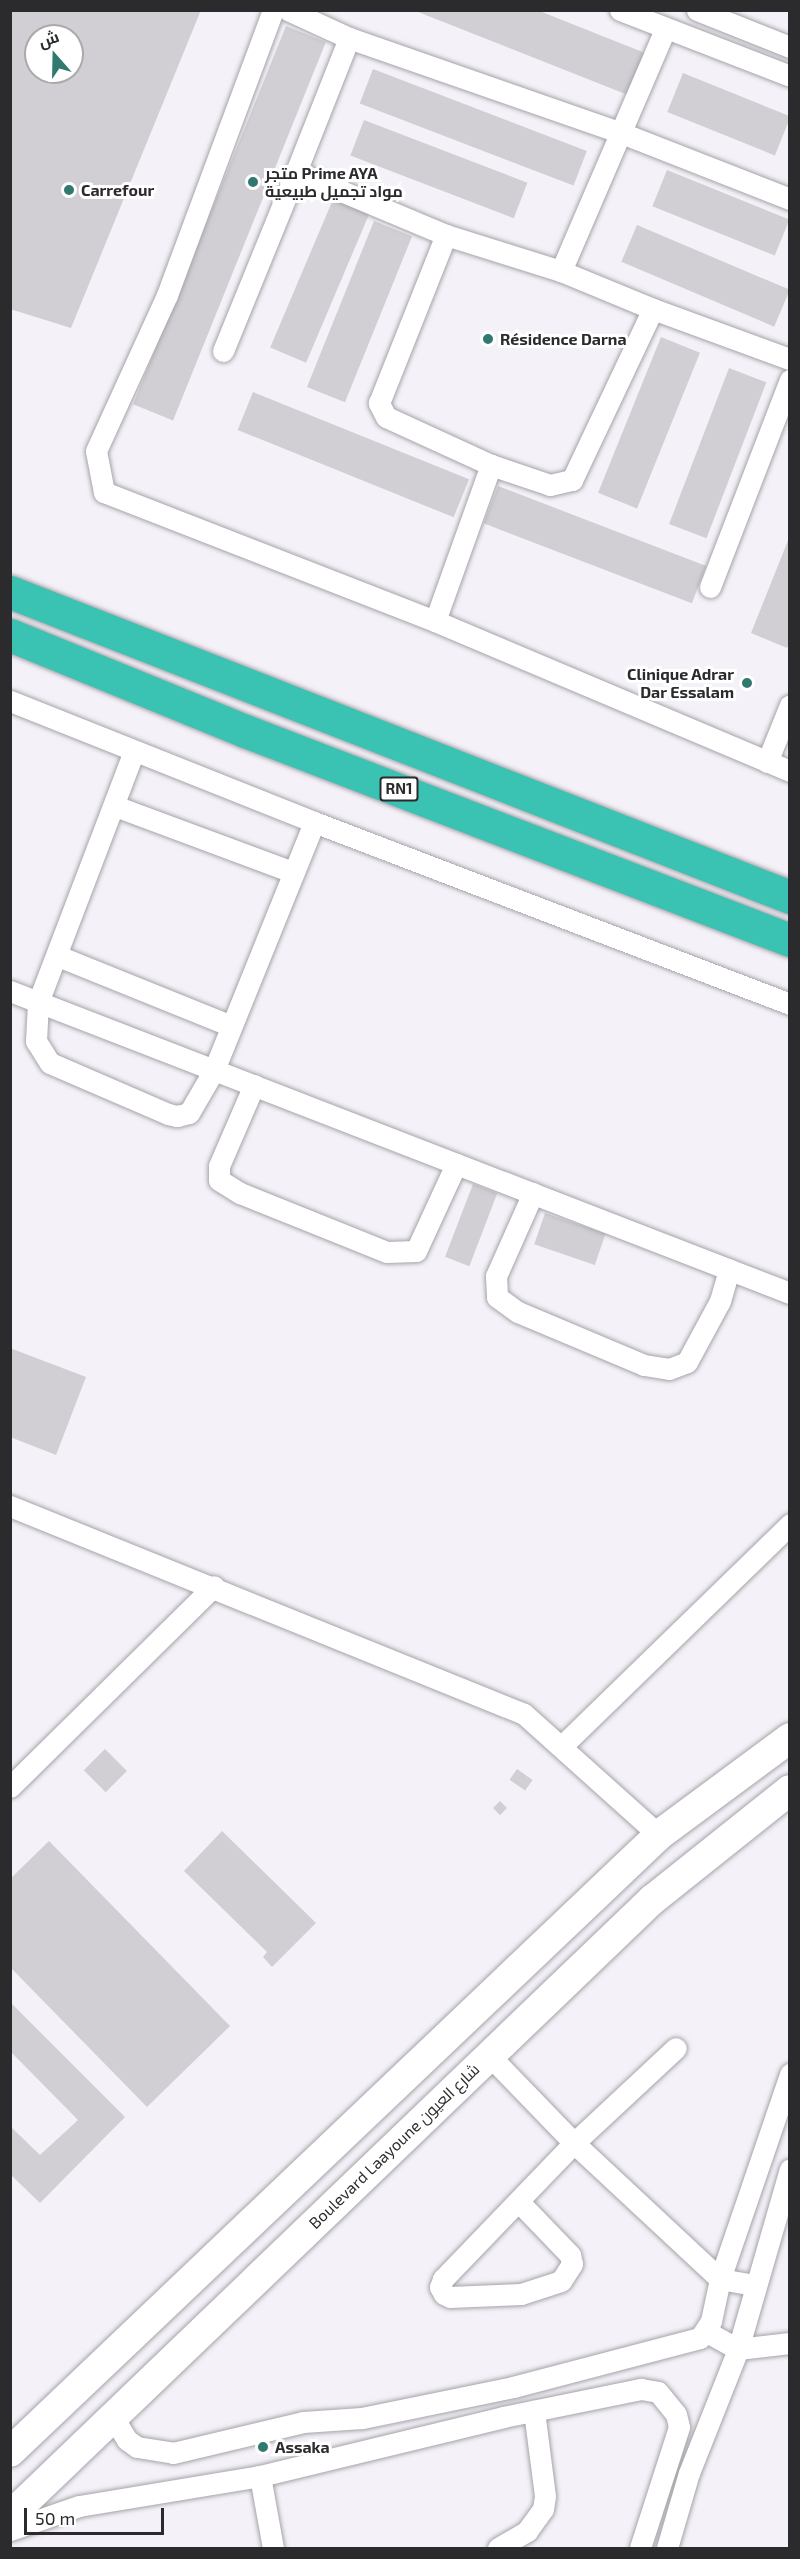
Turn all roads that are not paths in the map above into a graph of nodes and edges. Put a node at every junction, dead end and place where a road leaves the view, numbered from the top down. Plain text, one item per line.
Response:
1 (273, 10) edge
2 (288, 10) edge
3 (620, 10) edge
4 (697, 10) edge
5 (665, 29) junction
6 (349, 38) junction
7 (789, 47) edge
8 (789, 76) edge
9 (619, 132) junction
10 (296, 172) junction
11 (789, 199) edge
12 (446, 235) junction
13 (561, 271) junction
14 (654, 309) junction
15 (223, 351) dead end
16 (789, 359) edge
17 (789, 380) edge
18 (491, 465) junction
19 (710, 587) dead end
20 (10, 592) edge
21 (435, 621) junction
22 (10, 635) edge
23 (10, 701) edge
24 (789, 705) edge
25 (134, 751) junction
26 (767, 762) junction
27 (789, 771) edge
28 (115, 806) junction
29 (314, 822) junction
30 (292, 872) junction
31 (789, 897) edge
32 (789, 940) edge
33 (58, 956) junction
34 (10, 991) edge
35 (38, 1003) junction
36 (789, 1004) edge
37 (231, 1026) junction
38 (214, 1070) junction
39 (254, 1085) junction
40 (456, 1164) junction
41 (533, 1193) junction
42 (729, 1269) junction
43 (789, 1293) edge
44 (10, 1506) edge
45 (789, 1524) edge
46 (214, 1586) junction
47 (789, 1738) edge
48 (563, 1745) junction
49 (10, 1787) edge
50 (789, 1790) edge
51 (659, 1834) junction
52 (676, 2048) dead end
53 (488, 2054) junction
54 (789, 2074) edge
55 (574, 2143) junction
56 (789, 2169) edge
57 (786, 2193) edge
58 (519, 2202) junction
59 (720, 2279) junction
60 (753, 2285) junction
61 (706, 2332) junction
62 (789, 2343) edge
63 (738, 2349) junction
64 (534, 2411) junction
65 (114, 2419) junction
66 (10, 2452) edge
67 (260, 2476) junction
68 (10, 2516) edge
69 (10, 2530) edge
70 (273, 2548) edge
71 (498, 2548) edge
72 (640, 2548) edge
73 (667, 2548) edge

1 - 21 street
2 - 6 street
3 - 5 street
4 - 7 street
5 - 8 street
5 - 9 street
6 - 9 street
6 - 10 street
9 - 11 street
9 - 13 street
10 - 12 street
10 - 15 street
12 - 13 street
12 - 18 street
13 - 14 street
14 - 16 street
14 - 18 street
17 - 19 street
18 - 21 street
20 - 31 highway, RN1
21 - 26 street
22 - 32 highway, RN1
23 - 25 street
24 - 26 street
25 - 28 street
25 - 29 street
26 - 27 street
28 - 30 street
28 - 33 street
29 - 30 street
29 - 36 street
30 - 37 street
33 - 35 street
33 - 37 street
34 - 35 street
35 - 38 street
35 - 38 street
37 - 38 street
38 - 39 street
39 - 40 street
39 - 40 street
40 - 41 street
41 - 42 street
41 - 42 street
42 - 43 street
44 - 46 street
45 - 48 street
46 - 48 street
46 - 49 street
47 - 51 street
48 - 51 street
50 - 53 street, Boulevard Laayoune شارع العيون
51 - 66 street
52 - 55 street
53 - 55 street
53 - 65 street, Boulevard Laayoune شارع العيون
54 - 59 street
55 - 58 street
55 - 59 street
56 - 57 street
57 - 60 street
58 - 58 street
59 - 60 street
59 - 61 street
60 - 63 street
61 - 63 street
61 - 65 street
62 - 63 street
63 - 73 street
64 - 67 street
64 - 71 street
64 - 72 street
65 - 68 street, Boulevard Laayoune شارع العيون
67 - 69 street
67 - 70 street

